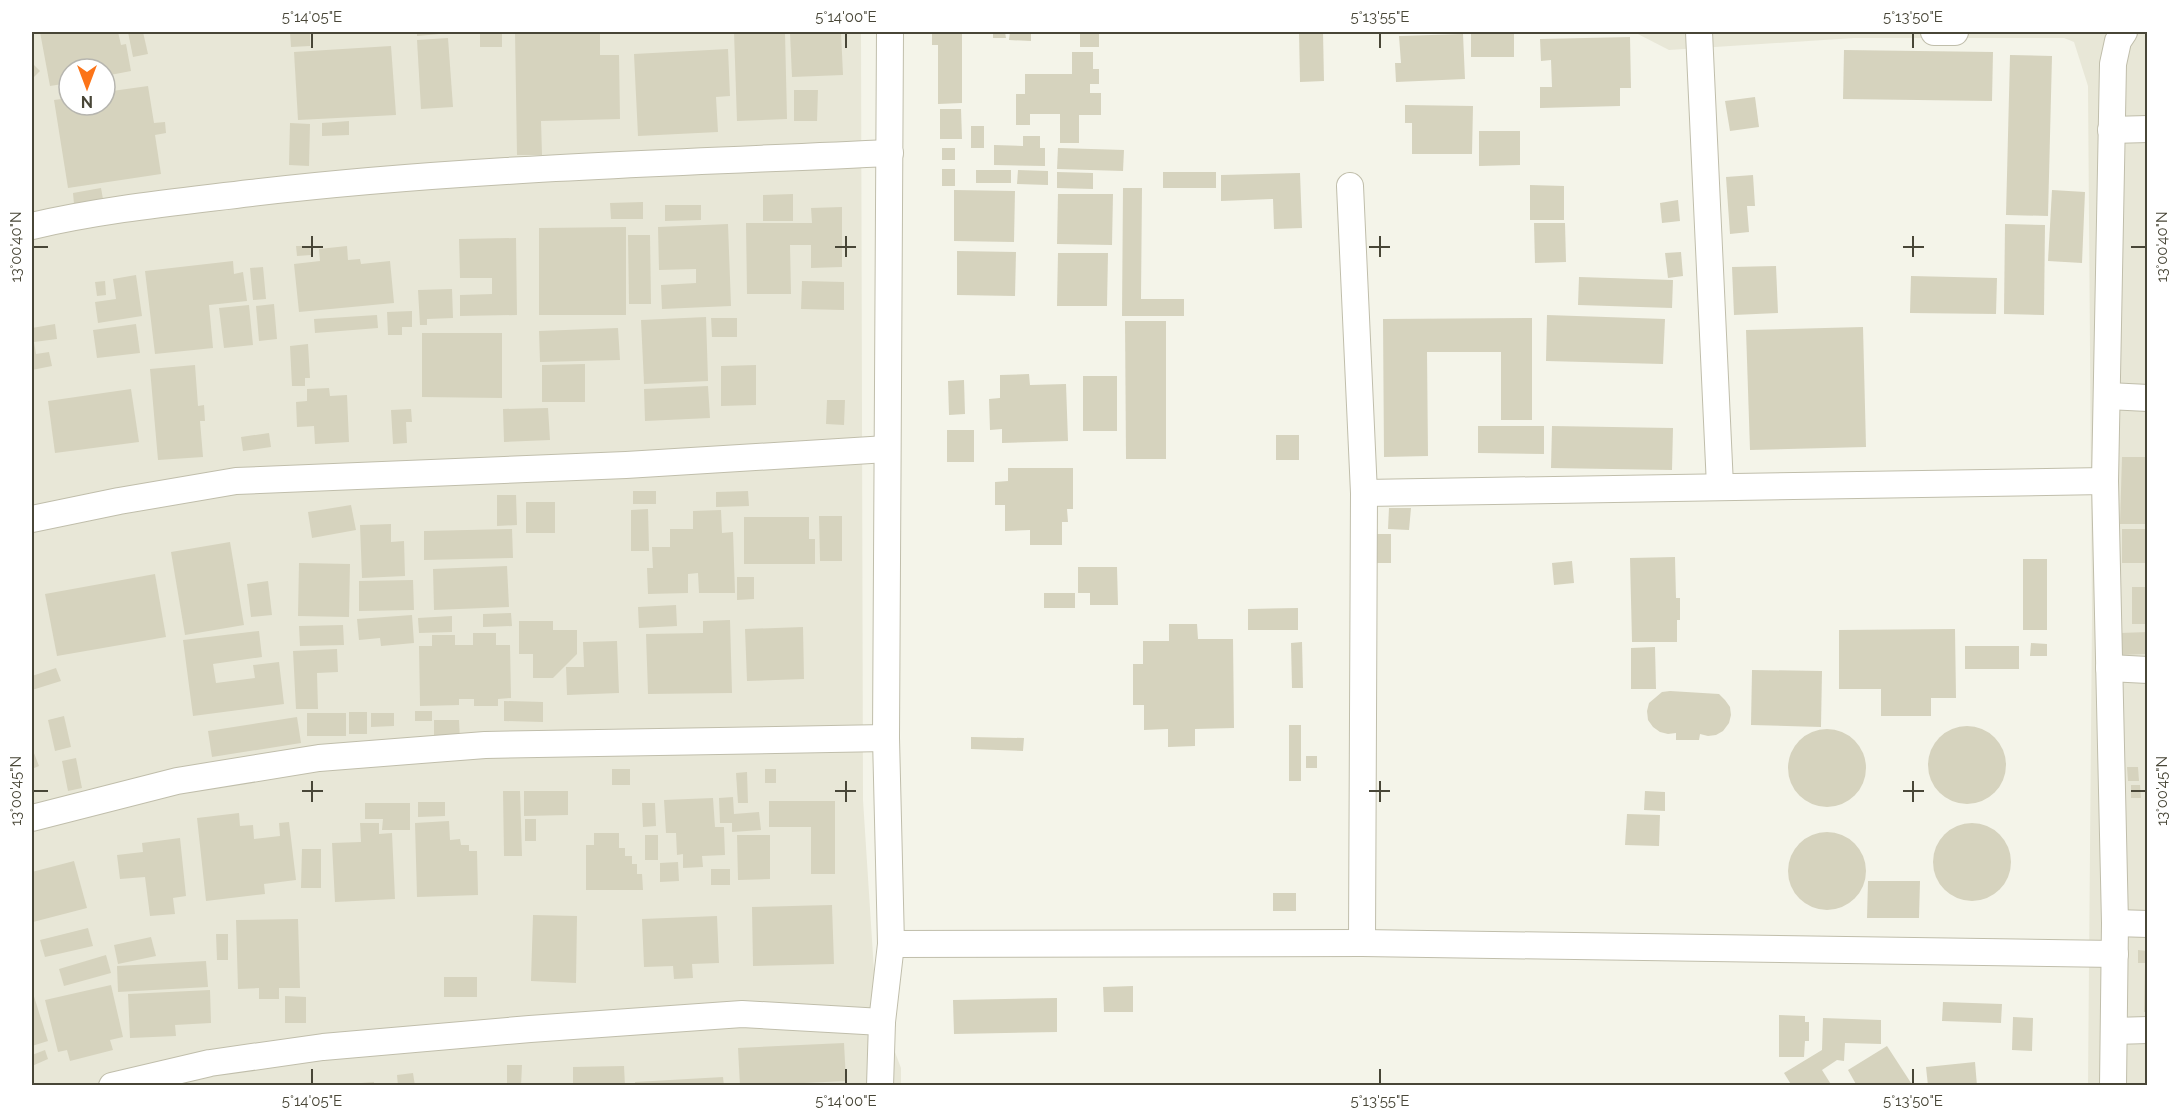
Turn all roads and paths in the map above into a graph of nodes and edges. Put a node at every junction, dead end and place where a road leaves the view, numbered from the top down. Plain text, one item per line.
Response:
1 (890, 32) edge
2 (1699, 32) edge
3 (1934, 32) edge
4 (1954, 32) edge
5 (2124, 32) edge
6 (2148, 129) edge
7 (2111, 130) junction
8 (890, 153) junction
9 (1350, 186) dead end
10 (32, 226) edge
11 (2108, 396) junction
12 (2148, 398) edge
13 (887, 449) junction
14 (2105, 481) junction
15 (1720, 486) junction
16 (1364, 493) junction
17 (32, 519) edge
18 (2109, 668) junction
19 (2148, 670) edge
20 (886, 738) junction
21 (32, 819) edge
22 (2115, 923) junction
23 (2148, 924) edge
24 (1362, 943) junction
25 (891, 944) junction
26 (2115, 954) junction
27 (882, 1022) junction
28 (2148, 1030) edge
29 (2114, 1031) junction
30 (112, 1086) edge
31 (880, 1086) edge
32 (2113, 1086) edge

1 - 8 street
2 - 15 street
3 - 4 street
5 - 7 street
6 - 7 street
7 - 11 street
8 - 10 street
8 - 13 street
9 - 16 street
11 - 12 street
11 - 14 street
13 - 17 street
13 - 20 street
14 - 15 street
14 - 18 street
15 - 16 street
16 - 24 street
18 - 19 street
18 - 22 street
20 - 21 street
20 - 25 street
22 - 23 street
22 - 26 street
24 - 25 street
24 - 26 street
25 - 27 street
26 - 29 street
27 - 30 street
27 - 31 street
28 - 29 street
29 - 32 street

